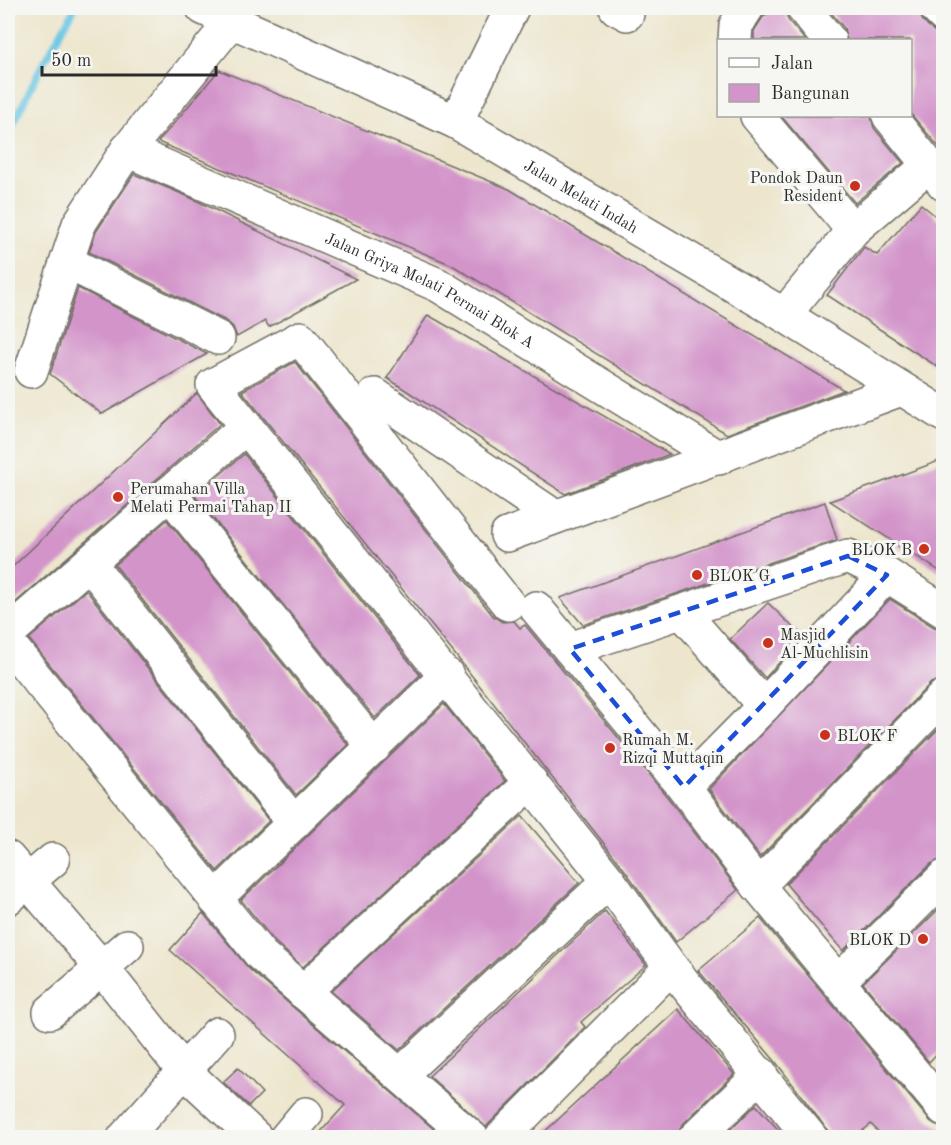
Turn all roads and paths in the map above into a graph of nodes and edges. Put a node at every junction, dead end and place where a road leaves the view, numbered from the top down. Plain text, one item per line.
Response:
1 (513, 8) edge
2 (747, 8) edge
3 (803, 8) edge
4 (936, 8) edge
5 (218, 14) edge
6 (944, 16) edge
7 (735, 39) edge
8 (828, 39) edge
9 (758, 117) edge
10 (890, 117) edge
11 (456, 122) junction
12 (127, 150) junction
13 (936, 175) edge
14 (853, 230) junction
15 (66, 262) junction
16 (784, 315) junction
17 (218, 338) dead end
18 (31, 371) dead end
19 (902, 388) junction
20 (375, 395) dead end
21 (942, 411) edge
22 (246, 426) junction
23 (719, 458) junction
24 (169, 493) junction
25 (555, 518) junction
26 (507, 535) dead end
27 (88, 563) junction
28 (887, 575) junction
29 (944, 611) edge
30 (683, 613) junction
31 (8, 633) edge
32 (8, 643) edge
33 (570, 649) junction
34 (447, 675) junction
35 (944, 696) edge
36 (764, 706) junction
37 (374, 747) junction
38 (531, 782) junction
39 (684, 787) junction
40 (294, 823) junction
41 (53, 860) dead end
42 (944, 877) edge
43 (14, 879) edge
44 (609, 882) junction
45 (758, 886) junction
46 (215, 899) junction
47 (127, 946) dead end
48 (671, 967) junction
49 (102, 968) junction
50 (839, 981) junction
51 (303, 992) junction
52 (51, 1012) dead end
53 (217, 1034) dead end
54 (183, 1070) junction
55 (761, 1074) junction
56 (400, 1075) junction
57 (939, 1091) edge
58 (124, 1137) edge
59 (256, 1137) edge
60 (472, 1137) edge
61 (501, 1137) edge
62 (695, 1137) edge
63 (811, 1137) edge

1 - 11 street
2 - 7 street
3 - 8 street
4 - 6 street
5 - 11 street, Jalan Melati Indah
5 - 12 street
9 - 14 street
10 - 13 street
11 - 16 street, Jalan Melati Indah
12 - 15 street
12 - 23 street, Jalan Griya Melati Permai Blok A
13 - 14 street
14 - 16 street
15 - 17 street
15 - 18 street
16 - 19 street, Jalan Melati Indah
19 - 21 street, Jalan Melati Indah
19 - 23 street
20 - 25 street
22 - 24 street
22 - 33 street
22 - 34 street
23 - 25 street
24 - 27 street
24 - 37 street
25 - 26 street
27 - 31 street
27 - 40 street
28 - 29 street
28 - 30 street
28 - 36 street
30 - 33 street
30 - 36 street
32 - 46 street
33 - 39 street
34 - 37 street
34 - 38 street
35 - 45 street
36 - 39 street
37 - 40 street
38 - 44 street
38 - 51 street
39 - 45 street
40 - 46 street
41 - 43 street
42 - 50 street
43 - 49 street
44 - 48 street
44 - 56 street
45 - 50 street
46 - 51 street
47 - 49 street
48 - 55 street
48 - 61 street
49 - 52 street
49 - 54 street
50 - 57 street
51 - 56 street
53 - 54 street
54 - 58 street
54 - 59 street
55 - 62 street
55 - 63 street
56 - 60 street

